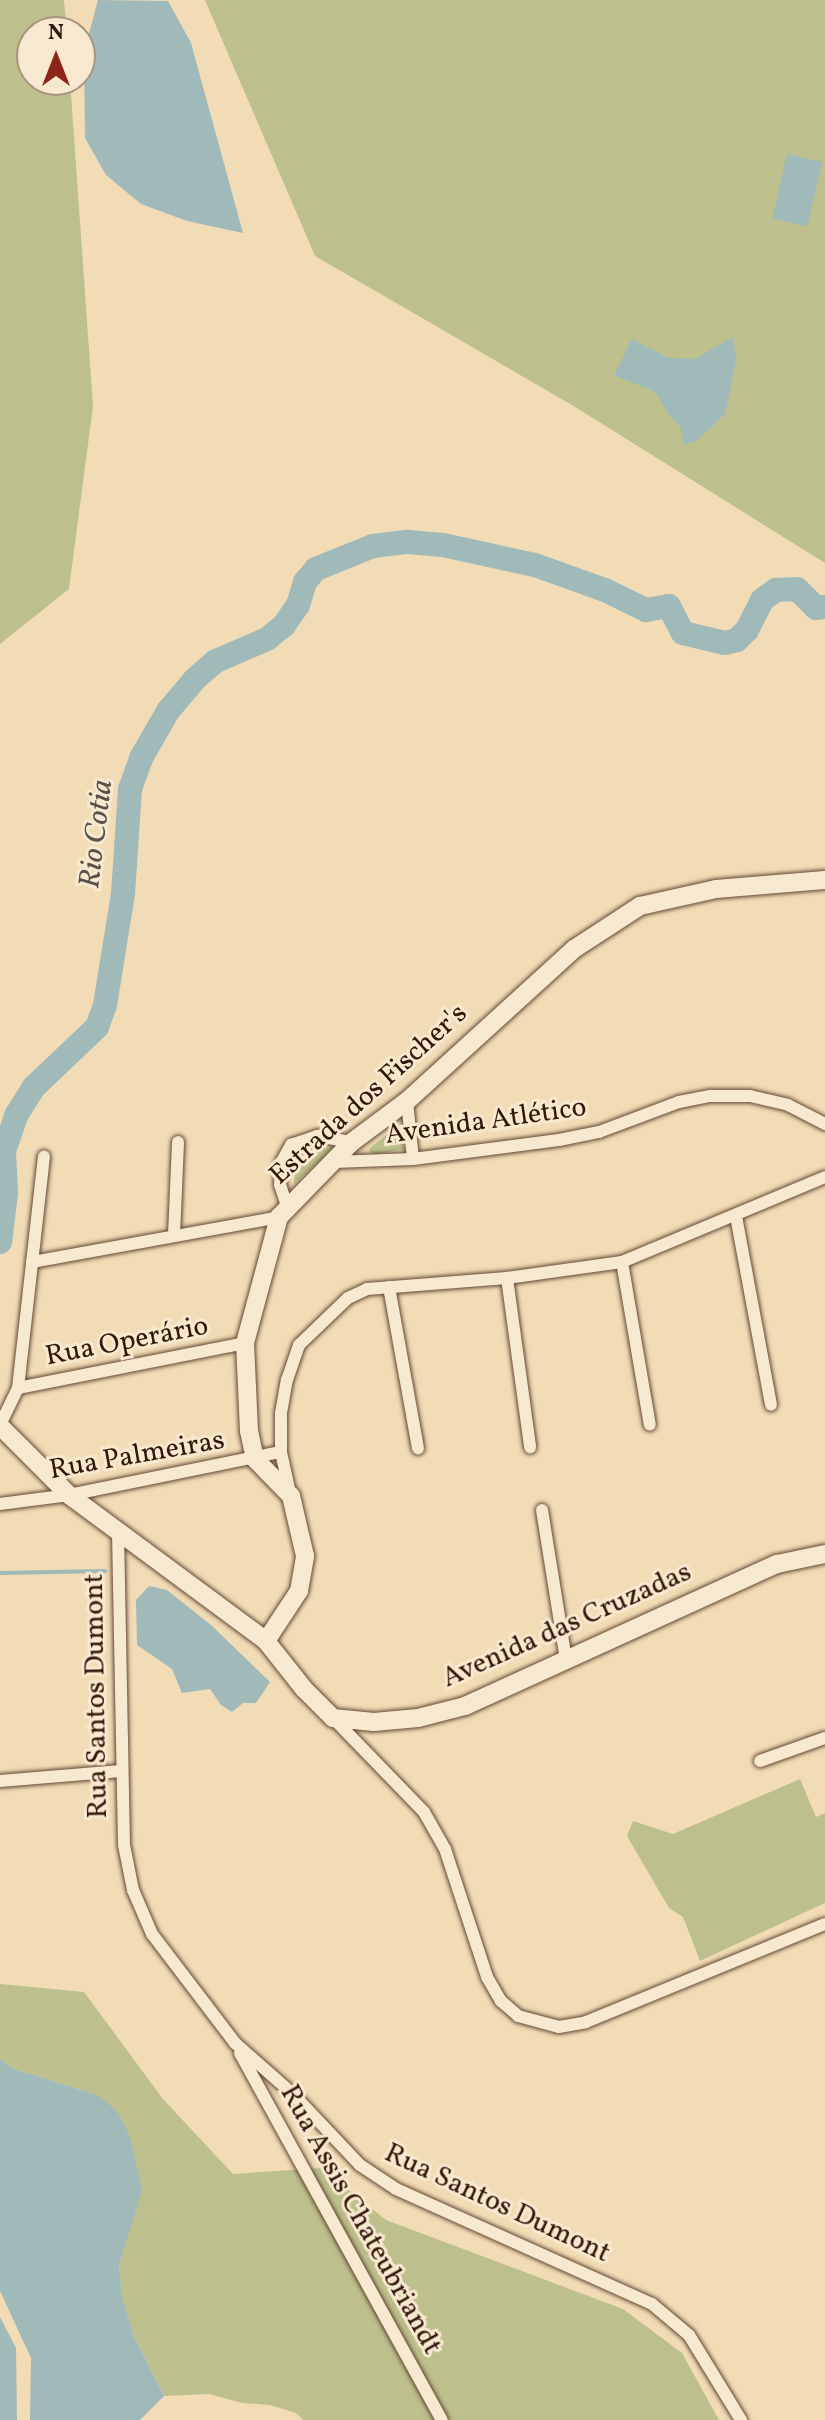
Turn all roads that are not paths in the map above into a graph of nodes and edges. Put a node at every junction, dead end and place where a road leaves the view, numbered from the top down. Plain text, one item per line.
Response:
1 (825, 880) edge
2 (407, 1101) junction
3 (825, 1124) edge
4 (178, 1142) dead end
5 (352, 1142) junction
6 (44, 1156) dead end
7 (413, 1159) junction
8 (334, 1162) junction
9 (825, 1177) edge
10 (283, 1212) junction
11 (736, 1216) junction
12 (174, 1235) junction
13 (32, 1262) junction
14 (622, 1262) junction
15 (507, 1278) junction
16 (389, 1287) junction
17 (245, 1343) junction
18 (18, 1388) junction
19 (771, 1405) dead end
20 (650, 1425) dead end
21 (0, 1426) edge
22 (530, 1447) dead end
23 (418, 1448) dead end
24 (281, 1452) junction
25 (255, 1459) junction
26 (69, 1495) junction
27 (291, 1496) junction
28 (0, 1504) edge
29 (542, 1510) dead end
30 (118, 1532) junction
31 (825, 1554) edge
32 (266, 1641) junction
33 (566, 1660) junction
34 (333, 1718) junction
35 (825, 1738) edge
36 (760, 1761) dead end
37 (121, 1771) junction
38 (0, 1781) edge
39 (825, 1924) edge
40 (235, 2043) junction
41 (442, 2420) edge
42 (741, 2420) edge

1 - 2 street, Estrada dos Fischer's
2 - 5 street, Estrada dos Fischer's
2 - 7 street
3 - 7 street, Avenida Atlético
4 - 12 street
5 - 8 street, Estrada dos Fischer's
5 - 10 street
6 - 13 street
7 - 8 street, Avenida Atlético
8 - 10 street, Estrada dos Fischer's
9 - 11 street
10 - 12 street
10 - 17 street, Estrada dos Fischer's
11 - 14 street
11 - 19 street
12 - 13 street
13 - 18 street
14 - 15 street
14 - 20 street
15 - 16 street
15 - 22 street
16 - 23 street
16 - 24 street
17 - 18 street, Rua Operário
17 - 25 street, Estrada dos Fischer's
18 - 21 street
21 - 26 street
24 - 25 street, Rua Palmeiras
24 - 27 street
25 - 26 street, Rua Palmeiras
25 - 27 street
26 - 28 street, Rua Palmeiras
26 - 30 street
27 - 32 street
29 - 33 street
30 - 32 street
30 - 37 street, Rua Santos Dumont
31 - 33 street, Avenida das Cruzadas
32 - 34 street
33 - 34 street, Avenida das Cruzadas
34 - 39 street
35 - 36 street
37 - 38 street
37 - 40 street, Rua Santos Dumont
40 - 41 street, Rua Assis Chateubriandt
40 - 42 street, Rua Santos Dumont

